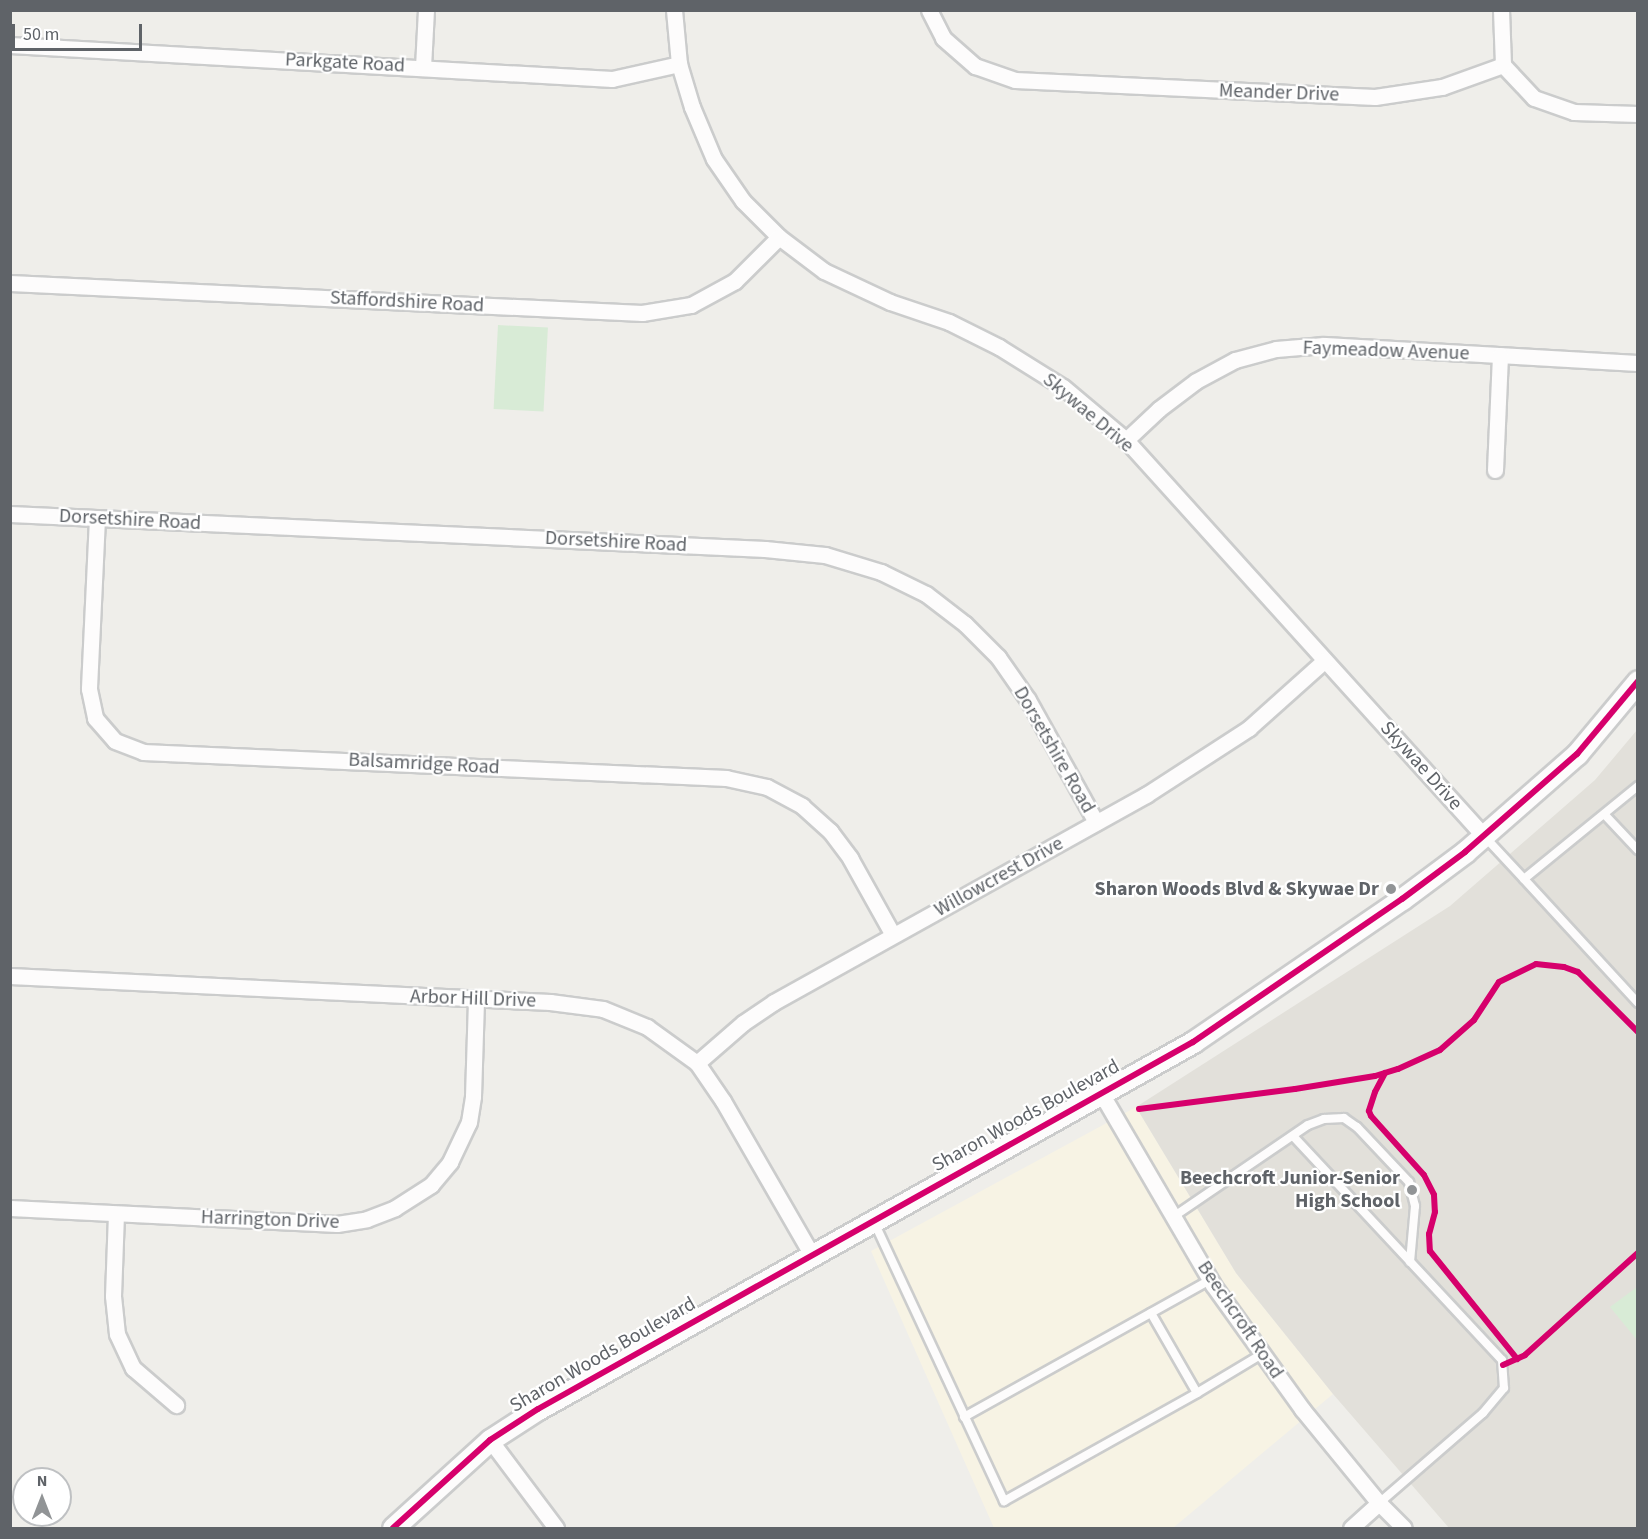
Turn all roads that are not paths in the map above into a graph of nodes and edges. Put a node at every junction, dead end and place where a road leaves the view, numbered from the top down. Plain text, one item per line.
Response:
1 (426, 10) edge
2 (674, 10) edge
3 (929, 10) edge
4 (1501, 10) edge
5 (10, 45) edge
6 (678, 64) junction
7 (1503, 65) junction
8 (423, 67) junction
9 (1638, 114) edge
10 (779, 237) junction
11 (10, 283) edge
12 (1500, 356) junction
13 (1638, 363) edge
14 (1126, 440) junction
15 (1495, 470) dead end
16 (10, 514) edge
17 (97, 518) junction
18 (1324, 661) junction
19 (1638, 681) edge
20 (1638, 786) edge
21 (1605, 815) junction
22 (1096, 822) junction
23 (1484, 836) junction
24 (1638, 850) edge
25 (1524, 879) junction
26 (893, 935) junction
27 (10, 976) edge
28 (476, 999) junction
29 (1638, 1003) edge
30 (697, 1063) junction
31 (1101, 1093) junction
32 (1293, 1136) junction
33 (10, 1208) edge
34 (116, 1214) junction
35 (1173, 1217) junction
36 (873, 1221) junction
37 (812, 1255) junction
38 (1410, 1262) junction
39 (1210, 1280) junction
40 (1151, 1313) junction
41 (1262, 1354) junction
42 (1197, 1393) junction
43 (176, 1405) dead end
44 (964, 1417) junction
45 (490, 1440) junction
46 (1379, 1503) junction
47 (393, 1528) edge
48 (556, 1528) edge
49 (1352, 1528) edge
50 (1404, 1528) edge

1 - 8 street
2 - 6 street, Skywae Drive
3 - 7 street, Meander Drive
4 - 7 street
5 - 8 street, Parkgate Road
6 - 8 street, Parkgate Road
6 - 10 street, Skywae Drive
7 - 9 street
10 - 11 street, Staffordshire Road
10 - 14 street, Skywae Drive
12 - 13 street, Faymeadow Avenue
12 - 14 street, Faymeadow Avenue
12 - 15 street
14 - 18 street, Skywae Drive
16 - 17 street, Dorsetshire Road
17 - 22 street, Dorsetshire Road
17 - 26 street, Balsamridge Road
18 - 22 street, Willowcrest Drive
18 - 23 street, Skywae Drive
19 - 23 street, Sharon Woods Boulevard
20 - 21 lane
21 - 24 lane
21 - 25 lane
22 - 26 street, Willowcrest Drive
23 - 25 lane
23 - 31 street, Sharon Woods Boulevard
25 - 29 lane
26 - 30 street, Willowcrest Drive
27 - 28 street, Arbor Hill Drive
28 - 30 street, Arbor Hill Drive
28 - 34 street, Harrington Drive
30 - 37 street, Arbor Hill Drive
31 - 35 street, Beechcroft Road
31 - 36 street, Sharon Woods Boulevard
32 - 35 lane
32 - 38 lane
32 - 38 lane
33 - 34 street, Harrington Drive
34 - 43 street
35 - 39 street, Beechcroft Road
36 - 37 street, Sharon Woods Boulevard
36 - 44 lane
37 - 45 street, Sharon Woods Boulevard
38 - 46 lane
39 - 40 lane
39 - 41 street, Beechcroft Road
40 - 42 lane
40 - 44 lane
41 - 42 lane
41 - 46 street, Beechcroft Road
42 - 44 lane
45 - 47 street, Sharon Woods Boulevard
45 - 48 street
46 - 49 street
46 - 50 street, Beechcroft Road

